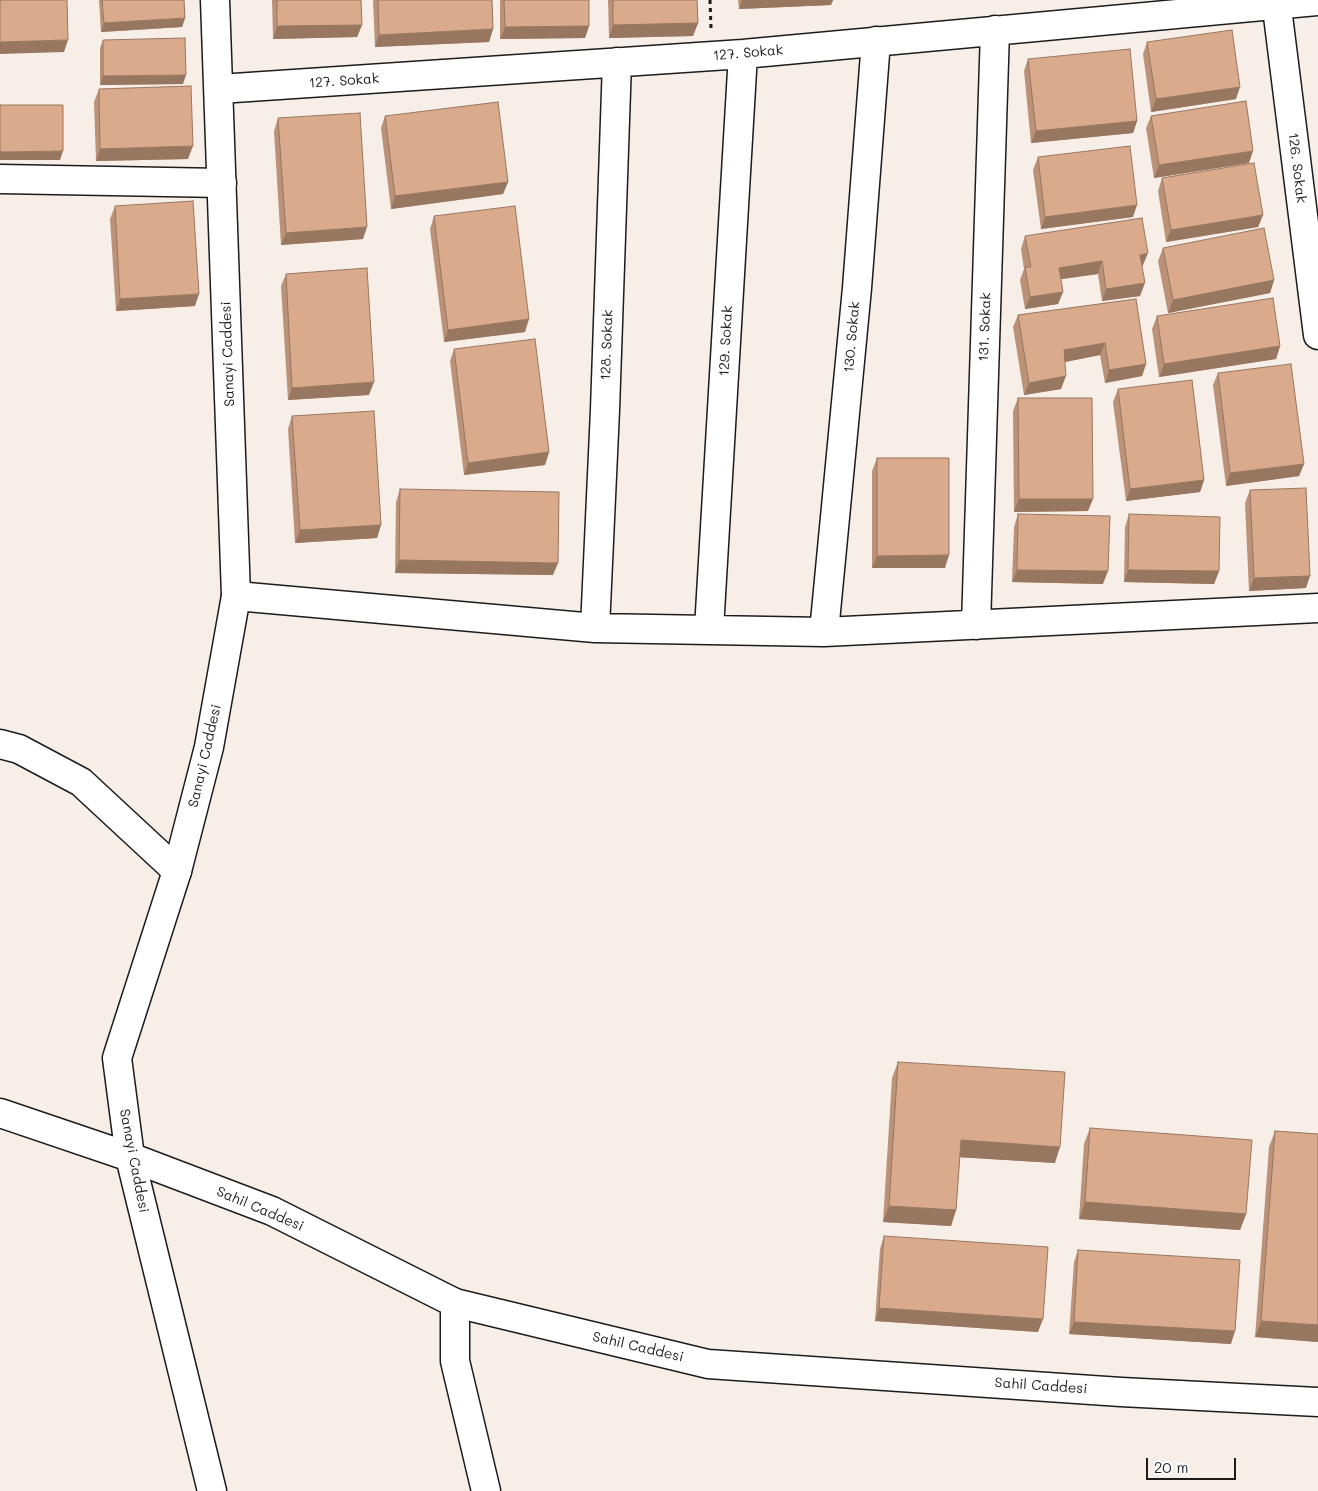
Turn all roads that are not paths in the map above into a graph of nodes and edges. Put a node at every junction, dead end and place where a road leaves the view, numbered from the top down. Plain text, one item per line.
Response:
1 (215, 0) edge
2 (1318, 1) edge
3 (1276, 2) edge
4 (994, 30) junction
5 (876, 41) junction
6 (744, 54) junction
7 (617, 62) junction
8 (219, 89) junction
9 (0, 179) edge
10 (222, 183) junction
11 (1318, 335) edge
12 (236, 596) junction
13 (1318, 608) edge
14 (976, 625) junction
15 (595, 628) junction
16 (709, 629) junction
17 (824, 632) junction
18 (0, 744) edge
19 (177, 871) junction
20 (0, 1113) edge
21 (130, 1157) junction
22 (455, 1303) junction
23 (1318, 1402) edge
24 (212, 1491) edge
25 (486, 1491) edge

1 - 8 street, Sanayi Caddesi
2 - 3 street, 127. Sokak
3 - 4 street, 127. Sokak
3 - 11 street, 126. Sokak
4 - 5 street, 127. Sokak
4 - 14 street, 131. Sokak
5 - 6 street, 127. Sokak
5 - 17 street, 130. Sokak
6 - 7 street, 127. Sokak
6 - 16 street, 129. Sokak
7 - 8 street, 127. Sokak
7 - 15 street, 128. Sokak
8 - 10 street, Sanayi Caddesi
9 - 10 street
10 - 12 street, Sanayi Caddesi
12 - 15 street
12 - 19 street, Sanayi Caddesi
13 - 14 street
14 - 17 street
15 - 16 street
16 - 17 street
18 - 19 street
19 - 21 street, Sanayi Caddesi
20 - 21 street, Sahil Caddesi
21 - 22 street, Sahil Caddesi
21 - 24 street, Sanayi Caddesi
22 - 23 street, Sahil Caddesi
22 - 25 street

